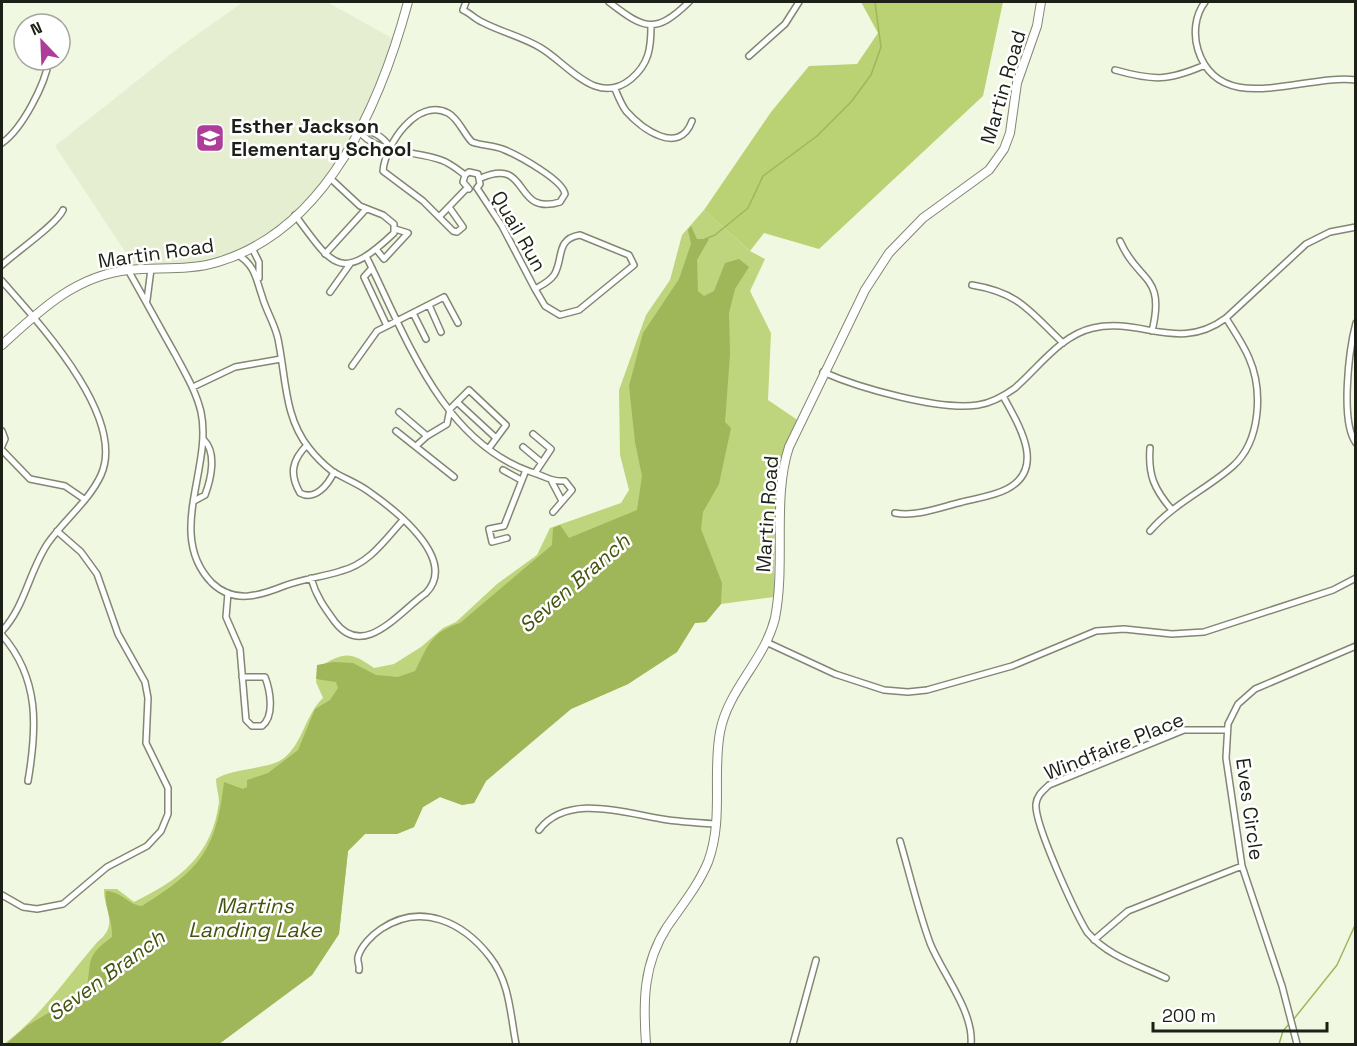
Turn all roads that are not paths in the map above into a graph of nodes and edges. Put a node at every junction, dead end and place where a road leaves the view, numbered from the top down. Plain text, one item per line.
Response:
1 (408, 2) edge
2 (466, 2) edge
3 (609, 2) edge
4 (689, 2) edge
5 (799, 2) edge
6 (1041, 2) edge
7 (1205, 2) edge
8 (651, 26) junction
9 (749, 56) dead end
10 (1205, 66) junction
11 (1115, 70) dead end
12 (44, 72) edge
13 (1356, 80) edge
14 (615, 89) junction
15 (692, 121) dead end
16 (359, 130) junction
17 (2, 143) edge
18 (390, 148) junction
19 (465, 175) junction
20 (330, 178) junction
21 (481, 178) junction
22 (467, 188) junction
23 (477, 188) junction
24 (449, 207) junction
25 (366, 209) junction
26 (63, 210) dead end
27 (295, 215) junction
28 (439, 217) junction
29 (1356, 227) edge
30 (396, 229) junction
31 (1120, 241) dead end
32 (252, 248) junction
33 (376, 249) junction
34 (238, 255) junction
35 (325, 255) junction
36 (366, 256) junction
37 (350, 264) junction
38 (2, 265) edge
39 (372, 267) junction
40 (151, 269) junction
41 (128, 270) junction
42 (2, 281) edge
43 (259, 285) junction
44 (972, 285) dead end
45 (534, 289) junction
46 (330, 292) dead end
47 (429, 305) junction
48 (149, 307) junction
49 (413, 313) junction
50 (33, 316) junction
51 (1226, 318) junction
52 (399, 321) junction
53 (458, 323) dead end
54 (1356, 323) edge
55 (387, 326) junction
56 (1152, 331) junction
57 (441, 332) dead end
58 (426, 339) dead end
59 (1063, 343) junction
60 (2, 345) edge
61 (281, 359) junction
62 (352, 366) dead end
63 (823, 372) junction
64 (193, 387) junction
65 (1003, 396) junction
66 (457, 402) junction
67 (450, 410) junction
68 (399, 412) dead end
69 (2, 431) edge
70 (396, 431) dead end
71 (533, 434) dead end
72 (427, 436) junction
73 (496, 438) junction
74 (204, 440) junction
75 (1356, 443) edge
76 (306, 445) junction
77 (416, 446) junction
78 (523, 447) dead end
79 (2, 448) edge
80 (489, 448) junction
81 (1150, 448) dead end
82 (541, 462) junction
83 (502, 470) dead end
84 (526, 470) junction
85 (334, 472) junction
86 (536, 473) junction
87 (454, 477) dead end
88 (521, 480) junction
89 (552, 482) junction
90 (84, 499) junction
91 (194, 501) junction
92 (562, 501) junction
93 (1172, 510) junction
94 (553, 512) dead end
95 (895, 513) dead end
96 (403, 519) junction
97 (57, 531) junction
98 (1150, 531) dead end
99 (507, 538) dead end
100 (311, 578) junction
101 (1356, 578) edge
102 (228, 593) junction
103 (2, 633) edge
104 (766, 642) junction
105 (1356, 645) edge
106 (242, 677) junction
107 (1227, 730) junction
108 (28, 781) dead end
109 (717, 824) junction
110 (539, 830) dead end
111 (900, 841) dead end
112 (1242, 866) junction
113 (2, 895) edge
114 (1094, 940) junction
115 (816, 960) dead end
116 (359, 970) dead end
117 (1166, 978) dead end
118 (516, 1044) edge
119 (646, 1044) edge
120 (793, 1044) edge
121 (971, 1044) edge
122 (1297, 1044) edge

1 - 16 street, Martin Road
2 - 14 street
3 - 8 street
4 - 8 street
5 - 9 street
6 - 63 street, Martin Road
7 - 10 street
8 - 14 street
10 - 11 street
10 - 13 street
12 - 17 street
14 - 15 street
16 - 18 street
16 - 20 street, Martin Road
18 - 19 street
18 - 21 street
18 - 28 street
19 - 21 street
19 - 22 street, Quail Run
20 - 25 street
20 - 27 street, Martin Road
21 - 23 street
22 - 23 street, Quail Run
22 - 24 street
23 - 45 street, Quail Run
24 - 28 street
24 - 28 street
25 - 30 street
25 - 35 street
26 - 38 street
27 - 32 street, Martin Road
27 - 35 street
29 - 51 street
30 - 33 street
30 - 33 street
31 - 56 street
32 - 34 street, Martin Road
32 - 43 street
33 - 36 street
34 - 40 street, Martin Road
34 - 43 street
35 - 37 street
36 - 37 street
36 - 39 street
37 - 46 street
39 - 52 street
39 - 55 street
40 - 41 street, Martin Road
40 - 48 street
41 - 48 street
41 - 50 street, Martin Road
42 - 50 street
43 - 61 street
44 - 59 street
45 - 45 street, Quail Run
47 - 49 street
47 - 53 street
47 - 57 street
48 - 64 street
49 - 52 street
49 - 58 street
50 - 60 street, Martin Road
50 - 90 street
51 - 56 street
51 - 93 street
52 - 55 street
52 - 67 street
54 - 75 street
55 - 62 street
56 - 59 street
59 - 65 street
61 - 64 street
61 - 76 street
63 - 65 street
63 - 104 street, Martin Road
64 - 74 street
65 - 95 street
66 - 67 street
66 - 73 street
66 - 73 street
67 - 72 street
67 - 80 street
68 - 72 street
69 - 79 street
70 - 77 street
71 - 82 street
72 - 77 street
73 - 80 street
74 - 91 street
74 - 91 street
76 - 85 street
76 - 85 street
77 - 87 street
78 - 82 street
79 - 90 street
80 - 84 street
81 - 93 street
82 - 86 street
83 - 88 street
84 - 86 street
84 - 88 street
85 - 96 street
86 - 89 street
88 - 99 street
89 - 92 street
89 - 92 street
90 - 97 street
91 - 102 street
92 - 94 street
93 - 98 street
96 - 100 street
96 - 100 street
97 - 103 street
97 - 113 street
100 - 102 street
101 - 104 street
102 - 106 street
103 - 108 street
104 - 109 street, Martin Road
105 - 107 street, Eves Circle
106 - 106 street
107 - 112 street, Eves Circle
107 - 114 street, Windfaire Place
109 - 110 street
109 - 119 street, Martin Road
111 - 121 street
112 - 114 street
112 - 122 street, Eves Circle
114 - 117 street, Windfaire Place
115 - 120 street
116 - 118 street

